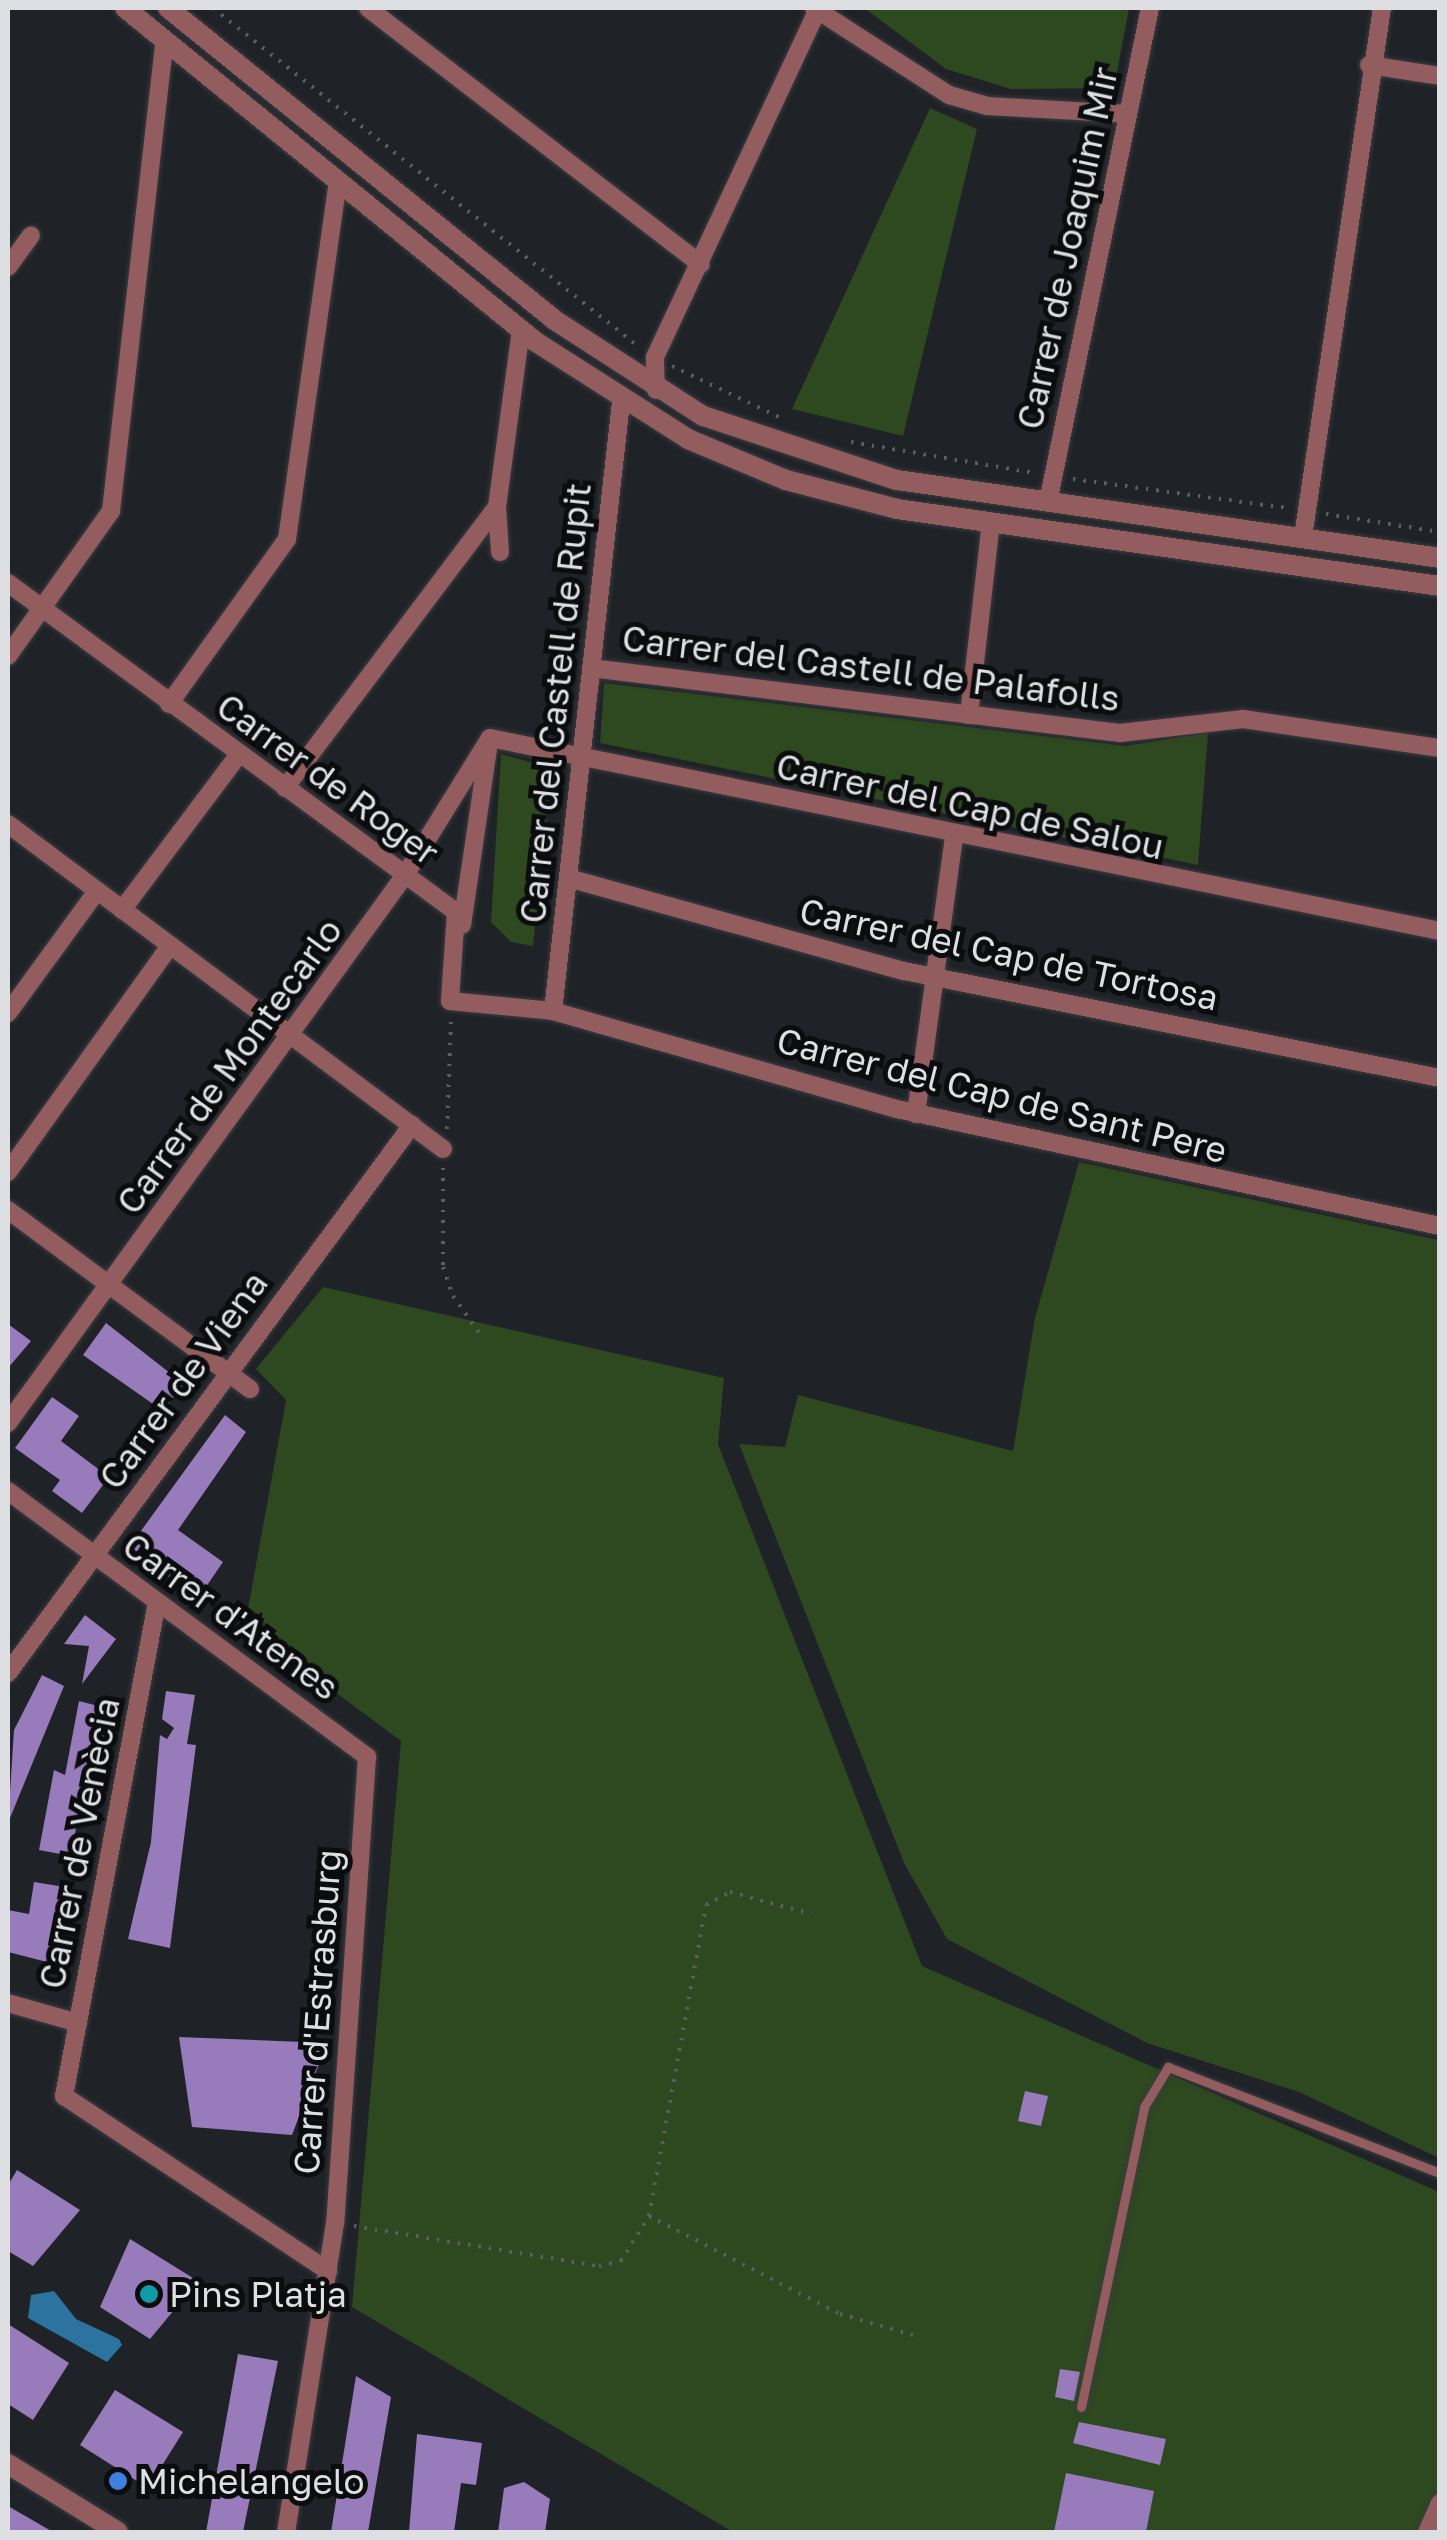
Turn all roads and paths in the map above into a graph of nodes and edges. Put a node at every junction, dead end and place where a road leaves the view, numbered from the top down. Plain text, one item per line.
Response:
1 (125, 8) edge
2 (168, 8) edge
3 (213, 8) edge
4 (368, 8) edge
5 (816, 8) edge
6 (1150, 8) edge
7 (1382, 8) edge
8 (165, 40) junction
9 (1369, 65) junction
10 (1440, 76) edge
11 (1128, 114) junction
12 (338, 180) junction
13 (31, 234) dead end
14 (701, 264) junction
15 (8, 267) edge
16 (521, 330) junction
17 (655, 357) junction
18 (656, 390) junction
19 (621, 402) junction
20 (800, 425) dead end
21 (838, 439) dead end
22 (1053, 476) junction
23 (1048, 502) junction
24 (497, 508) junction
25 (1306, 511) junction
26 (991, 522) junction
27 (1440, 532) edge
28 (1303, 536) junction
29 (500, 552) dead end
30 (1440, 558) edge
31 (8, 583) edge
32 (1440, 586) edge
33 (42, 609) junction
34 (8, 656) edge
35 (591, 668) junction
36 (169, 704) junction
37 (968, 716) junction
38 (490, 738) junction
39 (1440, 748) edge
40 (239, 754) junction
41 (581, 757) junction
42 (285, 788) junction
43 (8, 824) edge
44 (954, 836) junction
45 (405, 875) junction
46 (568, 878) junction
47 (97, 891) junction
48 (122, 910) junction
49 (1440, 931) edge
50 (170, 946) junction
51 (934, 978) junction
52 (450, 1001) junction
53 (553, 1011) junction
54 (8, 1012) edge
55 (291, 1035) junction
56 (1440, 1078) edge
57 (916, 1114) junction
58 (412, 1125) junction
59 (444, 1149) junction
60 (8, 1172) edge
61 (8, 1210) edge
62 (1440, 1226) edge
63 (111, 1286) junction
64 (482, 1337) dead end
65 (228, 1373) junction
66 (250, 1389) dead end
67 (8, 1423) edge
68 (8, 1491) edge
69 (94, 1556) junction
70 (158, 1602) junction
71 (8, 1673) edge
72 (367, 1757) joint
73 (811, 1914) dead end
74 (8, 2003) edge
75 (78, 2024) junction
76 (1440, 2173) edge
77 (649, 2216) junction
78 (335, 2223) junction
79 (328, 2271) junction
80 (913, 2335) dead end
81 (1082, 2406) dead end
82 (8, 2464) edge
83 (1440, 2503) edge
84 (118, 2532) edge
85 (286, 2532) edge
86 (1428, 2532) edge

1 - 8 street
2 - 18 street
3 - 17 path
4 - 14 street
5 - 11 street
5 - 14 street
6 - 11 street, Carrer de Joaquim Mir
7 - 9 street
8 - 12 street
8 - 33 street
9 - 10 street
9 - 25 street
11 - 22 street, Carrer de Joaquim Mir
12 - 16 street
12 - 36 street
13 - 15 street
14 - 17 street
16 - 19 street
16 - 24 street
17 - 18 street
17 - 20 path
18 - 23 street
19 - 26 street
19 - 35 street, Carrer del Castell de Rupit
21 - 22 path
22 - 23 street, Carrer de Joaquim Mir
22 - 25 path
23 - 28 street
24 - 29 street
24 - 42 street
25 - 27 path
25 - 28 street
26 - 32 street
26 - 37 street
28 - 30 street
31 - 33 street, Carrer de Roger
33 - 34 street
33 - 36 street, Carrer de Roger
35 - 37 street, Carrer del Castell de Palafolls
35 - 41 street, Carrer del Castell de Rupit
36 - 40 street, Carrer de Roger
37 - 39 street, Carrer del Castell de Palafolls
38 - 41 street, Carrer del Cap de Salou
38 - 45 street, Carrer de Montecarlo
38 - 52 street
40 - 42 street, Carrer de Roger
40 - 48 street
41 - 44 street, Carrer del Cap de Salou
41 - 46 street, Carrer del Castell de Rupit
42 - 45 street, Carrer de Roger
43 - 47 street
44 - 49 street, Carrer del Cap de Salou
44 - 51 street
45 - 52 street, Carrer de Roger
45 - 55 street, Carrer de Montecarlo
46 - 51 street, Carrer del Cap de Tortosa
46 - 53 street, Carrer del Castell de Rupit
47 - 48 street
47 - 54 street
48 - 50 street
50 - 55 street
50 - 60 street
51 - 56 street, Carrer del Cap de Tortosa
51 - 57 street
52 - 53 street
52 - 59 path
53 - 57 street, Carrer del Cap de Sant Pere
55 - 58 street
55 - 63 street, Carrer de Montecarlo
57 - 62 street, Carrer del Cap de Sant Pere
58 - 59 street
58 - 65 street, Carrer de Viena
59 - 64 path
61 - 63 street
63 - 65 street
63 - 67 street, Carrer de Montecarlo
65 - 66 street
65 - 69 street, Carrer de Viena
68 - 69 street, Carrer d'Atenes
69 - 70 street, Carrer d'Atenes
69 - 71 street, Carrer de Viena
70 - 72 street, Carrer d'Atenes
70 - 75 street, Carrer de Venècia
72 - 78 street, Carrer d'Estrasburg
73 - 77 path
74 - 75 street
75 - 79 street, Carrer de Venècia
76 - 81 lane
77 - 78 path
77 - 80 path
78 - 79 street, Carrer d'Estrasburg
79 - 85 street, Carrer d'Estrasburg
82 - 84 street
83 - 86 street

